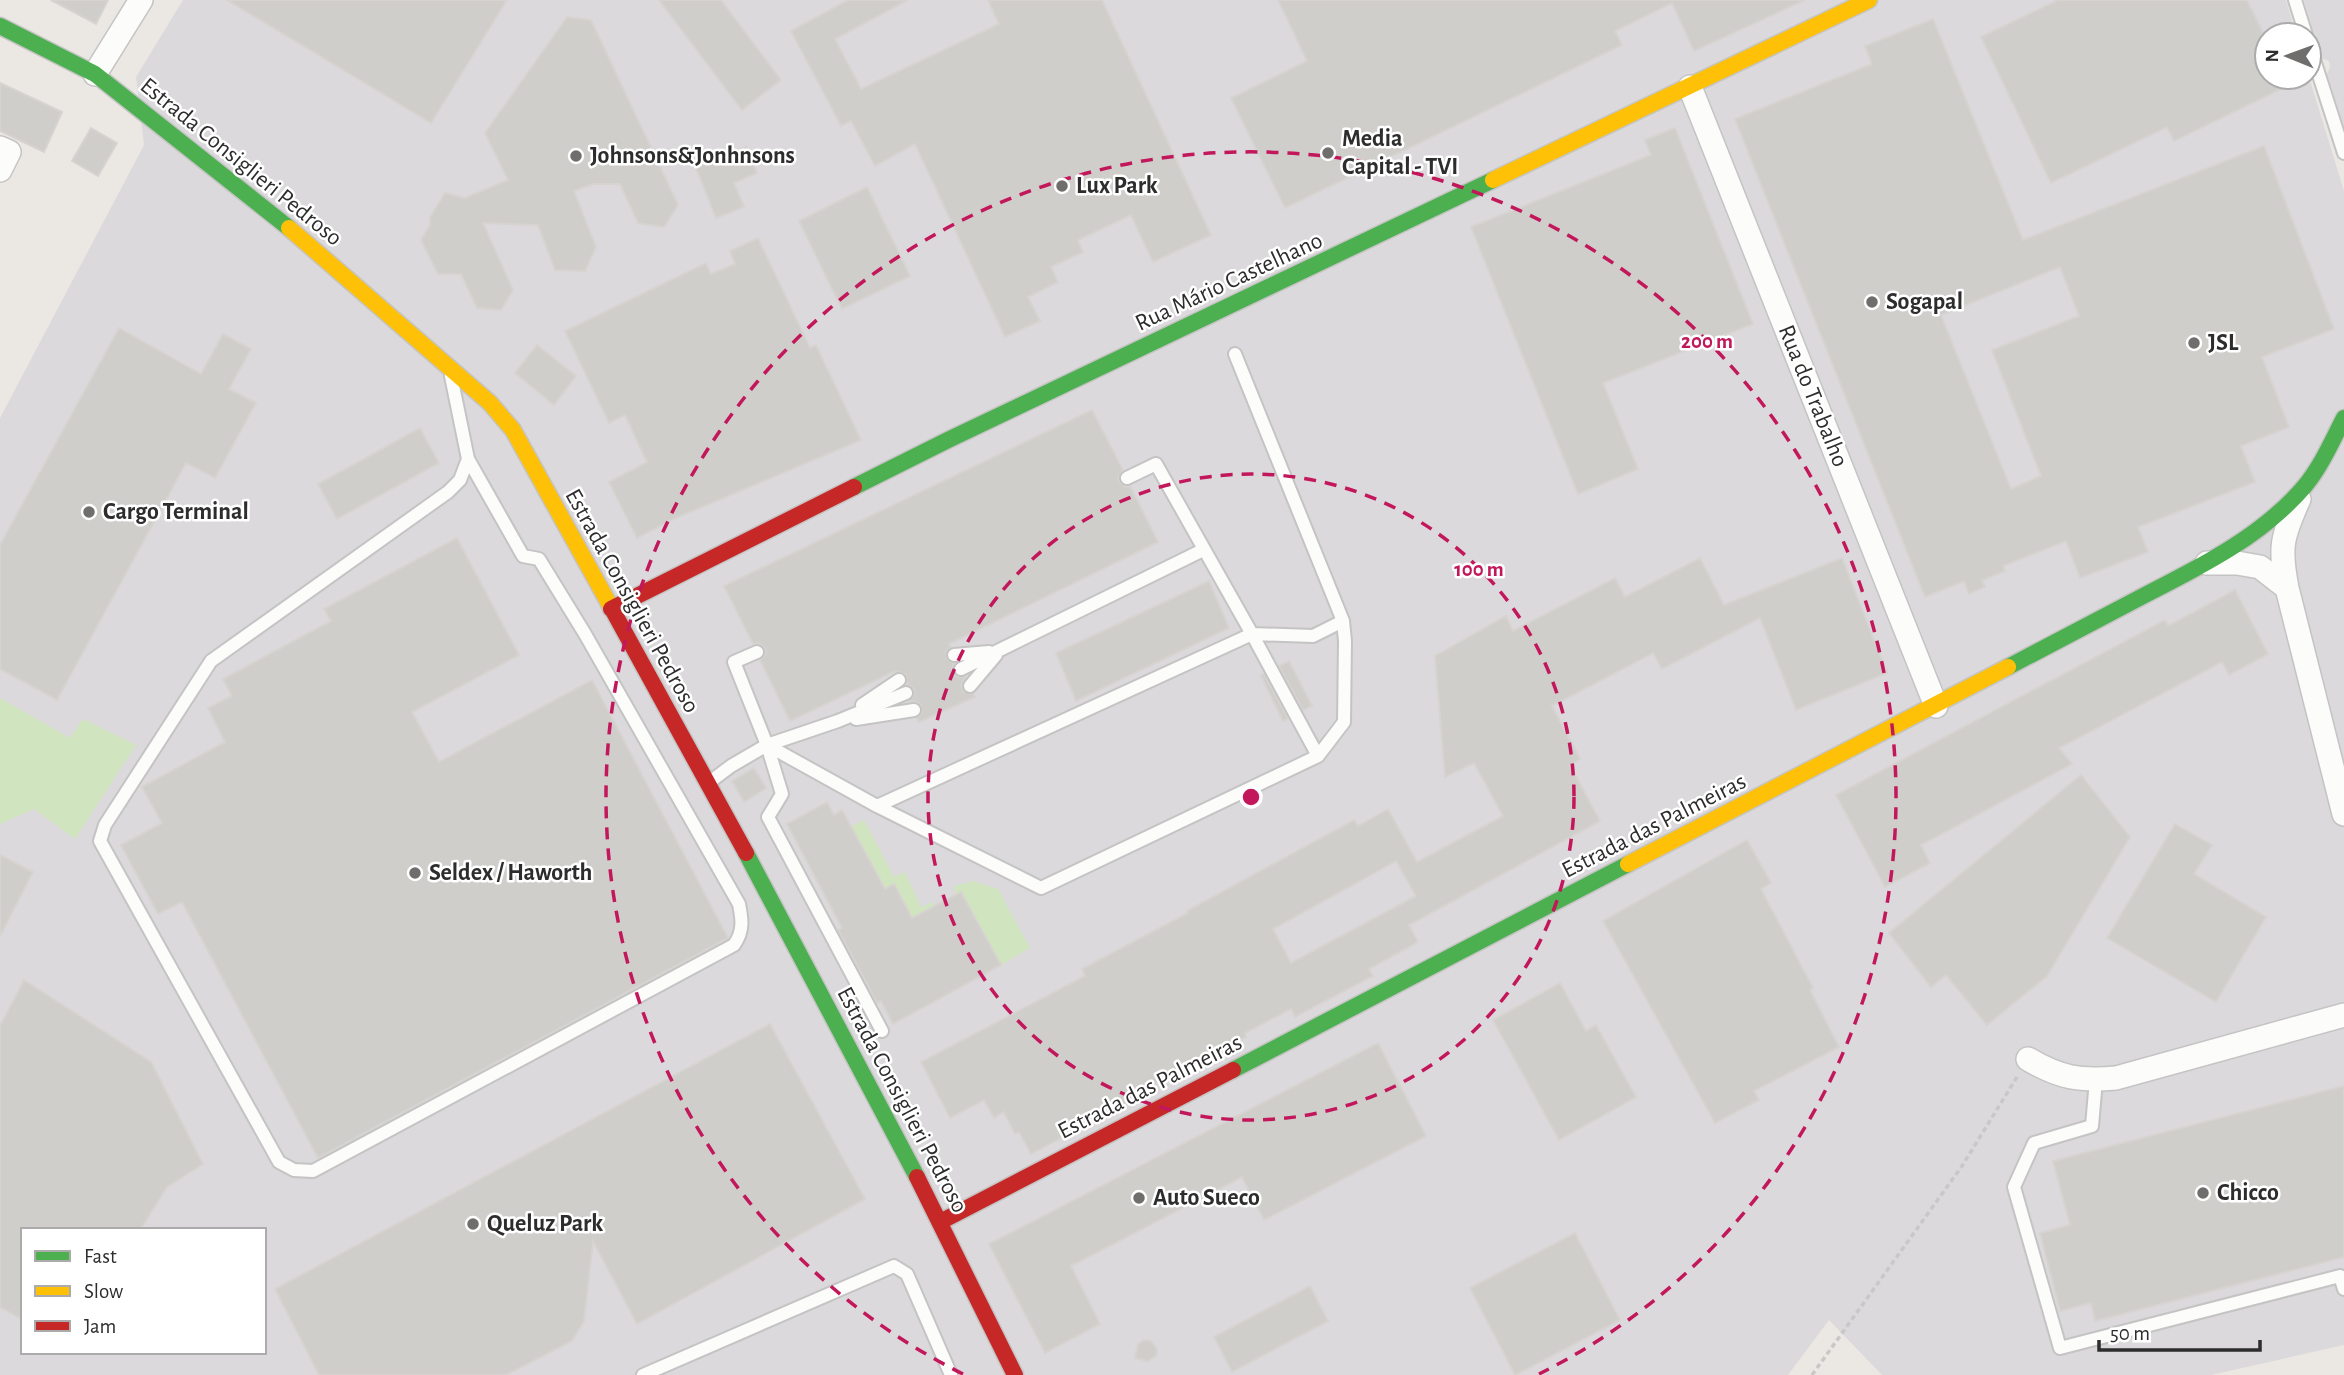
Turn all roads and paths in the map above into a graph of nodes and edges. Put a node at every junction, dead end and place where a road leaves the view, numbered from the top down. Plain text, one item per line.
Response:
1 (141, 0) edge
2 (1869, 0) edge
3 (2295, 0) edge
4 (2302, 21) edge
5 (0, 26) edge
6 (95, 74) junction
7 (1690, 88) junction
8 (2323, 88) edge
9 (0, 148) edge
10 (2344, 153) edge
11 (0, 170) edge
12 (1235, 354) dead end
13 (449, 367) junction
14 (2344, 418) edge
15 (468, 459) junction
16 (1126, 478) dead end
17 (2307, 484) junction
18 (1203, 550) junction
19 (2207, 564) junction
20 (2287, 588) junction
21 (611, 609) junction
22 (1343, 621) junction
23 (1252, 634) junction
24 (757, 652) dead end
25 (999, 652) junction
26 (954, 655) dead end
27 (961, 668) dead end
28 (899, 680) dead end
29 (970, 686) dead end
30 (906, 693) dead end
31 (1936, 705) junction
32 (914, 710) dead end
33 (838, 721) junction
34 (768, 745) junction
35 (1318, 756) junction
36 (707, 785) junction
37 (877, 806) junction
38 (2344, 814) edge
39 (2344, 1015) edge
40 (882, 1031) dead end
41 (2028, 1059) joint
42 (2096, 1080) junction
43 (940, 1222) junction
44 (2344, 1289) edge
45 (643, 1375) edge
46 (951, 1375) edge
47 (1015, 1375) edge
48 (1812, 1375) edge

1 - 6 street
2 - 7 street, Rua Mário Castelhano
3 - 4 lane
5 - 6 street, Estrada Consiglieri Pedroso
6 - 13 street, Estrada Consiglieri Pedroso
7 - 21 street, Rua Mário Castelhano
7 - 31 street, Rua do Trabalho
8 - 10 lane
9 - 11 street
12 - 22 lane
13 - 15 lane
13 - 21 street, Estrada Consiglieri Pedroso
14 - 17 street, Estrada das Palmeiras
15 - 15 lane
16 - 18 lane
17 - 19 street, Estrada das Palmeiras
17 - 20 street
18 - 23 lane
18 - 25 lane
19 - 20 street
19 - 31 street, Estrada das Palmeiras
20 - 38 street
21 - 36 street, Estrada Consiglieri Pedroso
22 - 23 lane
22 - 35 lane
23 - 35 lane
23 - 37 lane
24 - 34 lane
25 - 26 lane
25 - 27 lane
25 - 29 lane
28 - 33 lane
30 - 33 lane
31 - 43 street, Estrada das Palmeiras
32 - 33 lane
33 - 34 lane
34 - 36 lane
34 - 37 lane
34 - 40 lane
35 - 37 lane
36 - 43 street, Estrada Consiglieri Pedroso
39 - 42 street
41 - 42 street
41 - 48 path
42 - 44 lane
43 - 47 street, Estrada Consiglieri Pedroso
45 - 46 lane

